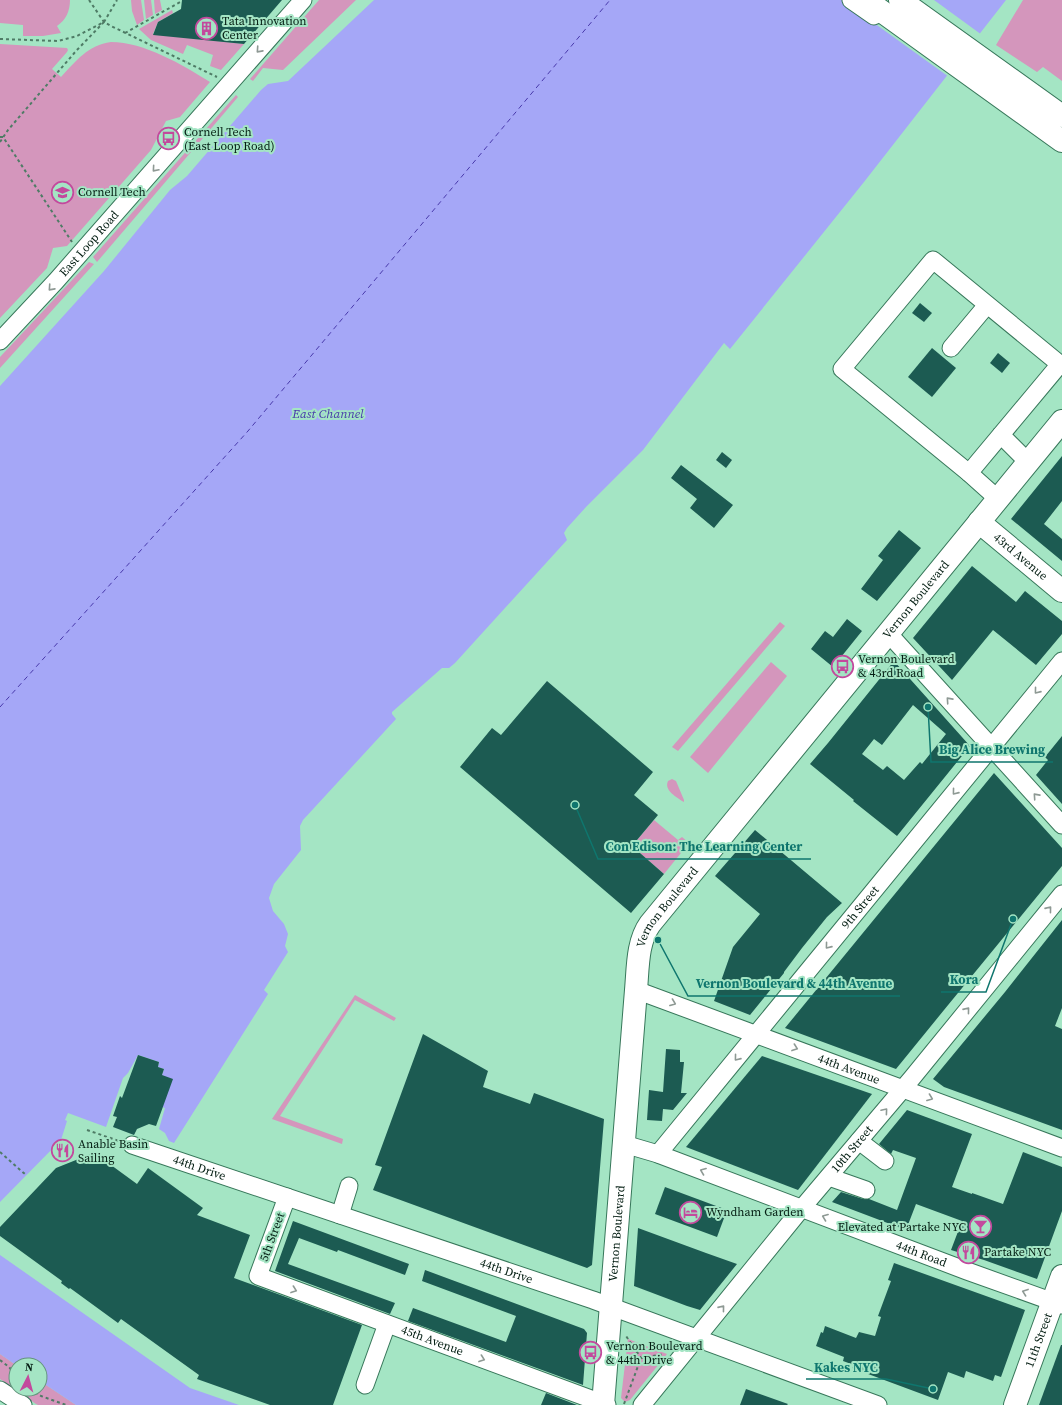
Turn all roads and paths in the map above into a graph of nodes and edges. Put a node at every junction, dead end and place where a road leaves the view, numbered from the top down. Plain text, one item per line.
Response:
1 (89, 0) edge
2 (117, 0) edge
3 (304, 0) edge
4 (851, 0) edge
5 (866, 0) edge
6 (876, 0) edge
7 (900, 0) edge
8 (912, 0) edge
9 (182, 1) edge
10 (104, 22) junction
11 (125, 33) junction
12 (0, 39) edge
13 (218, 77) dead end
14 (1062, 108) edge
15 (1062, 116) edge
16 (1062, 134) edge
17 (2, 137) edge
18 (1062, 141) edge
19 (0, 142) edge
20 (1062, 152) edge
21 (73, 244) dead end
22 (987, 305) junction
23 (0, 341) edge
24 (951, 348) dead end
25 (1061, 365) edge
26 (1062, 421) edge
27 (1001, 435) junction
28 (1028, 462) junction
29 (969, 473) junction
30 (998, 499) junction
31 (979, 522) junction
32 (1062, 591) edge
33 (888, 633) junction
34 (1062, 661) edge
35 (992, 747) junction
36 (1062, 825) edge
37 (1062, 894) edge
38 (636, 990) junction
39 (756, 1034) junction
40 (903, 1088) junction
41 (87, 1130) dead end
42 (859, 1141) junction
43 (624, 1144) junction
44 (132, 1145) joint
45 (1062, 1148) edge
46 (0, 1152) edge
47 (658, 1154) junction
48 (885, 1160) dead end
49 (26, 1176) dead end
50 (829, 1177) junction
51 (349, 1186) dead end
52 (866, 1190) dead end
53 (286, 1197) junction
54 (802, 1208) junction
55 (340, 1215) junction
56 (258, 1276) joint
57 (1062, 1276) edge
58 (1057, 1303) edge
59 (611, 1306) junction
60 (387, 1324) junction
61 (697, 1338) junction
62 (628, 1339) dead end
63 (667, 1354) dead end
64 (641, 1358) junction
65 (0, 1360) edge
66 (8, 1366) edge
67 (365, 1385) dead end
68 (0, 1390) edge
69 (44, 1397) edge
70 (610, 1404) edge
71 (23, 1405) edge
72 (66, 1405) edge
73 (642, 1405) edge
74 (878, 1405) edge
75 (1015, 1405) edge

1 - 10 path
2 - 10 path
3 -> 23 street, East Loop Road
4 - 20 street
5 - 18 main road
6 - 16 main road
7 - 15 main road
8 - 14 main road
9 - 11 path
10 - 11 path
10 - 12 path
10 - 17 path
11 - 13 path
17 - 19 path
17 - 21 path
22 - 24 street
22 - 25 street
22 - 29 street
25 - 27 street
26 - 28 main road, Vernon Boulevard
27 - 28 street
27 - 29 street
28 - 30 main road, Vernon Boulevard
29 - 30 street
30 - 31 main road, Vernon Boulevard
31 - 32 main road, 43rd Avenue
31 - 33 main road, Vernon Boulevard
35 -> 33 street
33 - 38 main road, Vernon Boulevard
34 -> 35 street, 9th Street
36 -> 35 street
35 -> 39 street, 9th Street
40 -> 37 street, 10th Street
38 -> 39 street, 44th Avenue
38 - 43 main road, Vernon Boulevard
39 -> 40 street, 44th Avenue
39 -> 47 street, 9th Street
42 -> 40 street, 10th Street
40 -> 45 street, 44th Avenue
41 - 44 path
42 - 48 street
42 - 50 street, 10th Street
43 - 47 street, 44th Road
43 - 59 main road, Vernon Boulevard
44 - 53 street, 44th Drive
46 - 49 path
54 -> 47 street, 44th Road
50 - 52 street
50 - 54 street, 10th Street
51 - 55 street
53 - 55 street, 44th Drive
53 - 56 street, 5th Street
58 -> 54 street, 44th Road
61 -> 54 street, 10th Street
55 - 59 street, 44th Drive
56 -> 60 street, 45th Avenue
57 - 58 main road, 11th Street
58 - 75 main road, 11th Street
59 - 61 street, 44th Drive
59 - 70 main road, Vernon Boulevard
60 - 67 street
60 -> 70 street, 45th Avenue
61 - 73 street, 10th Street
61 - 74 street, 44th Drive
62 - 64 path
63 - 64 path
64 - 70 path
65 - 66 path
68 - 71 street
69 - 72 path

